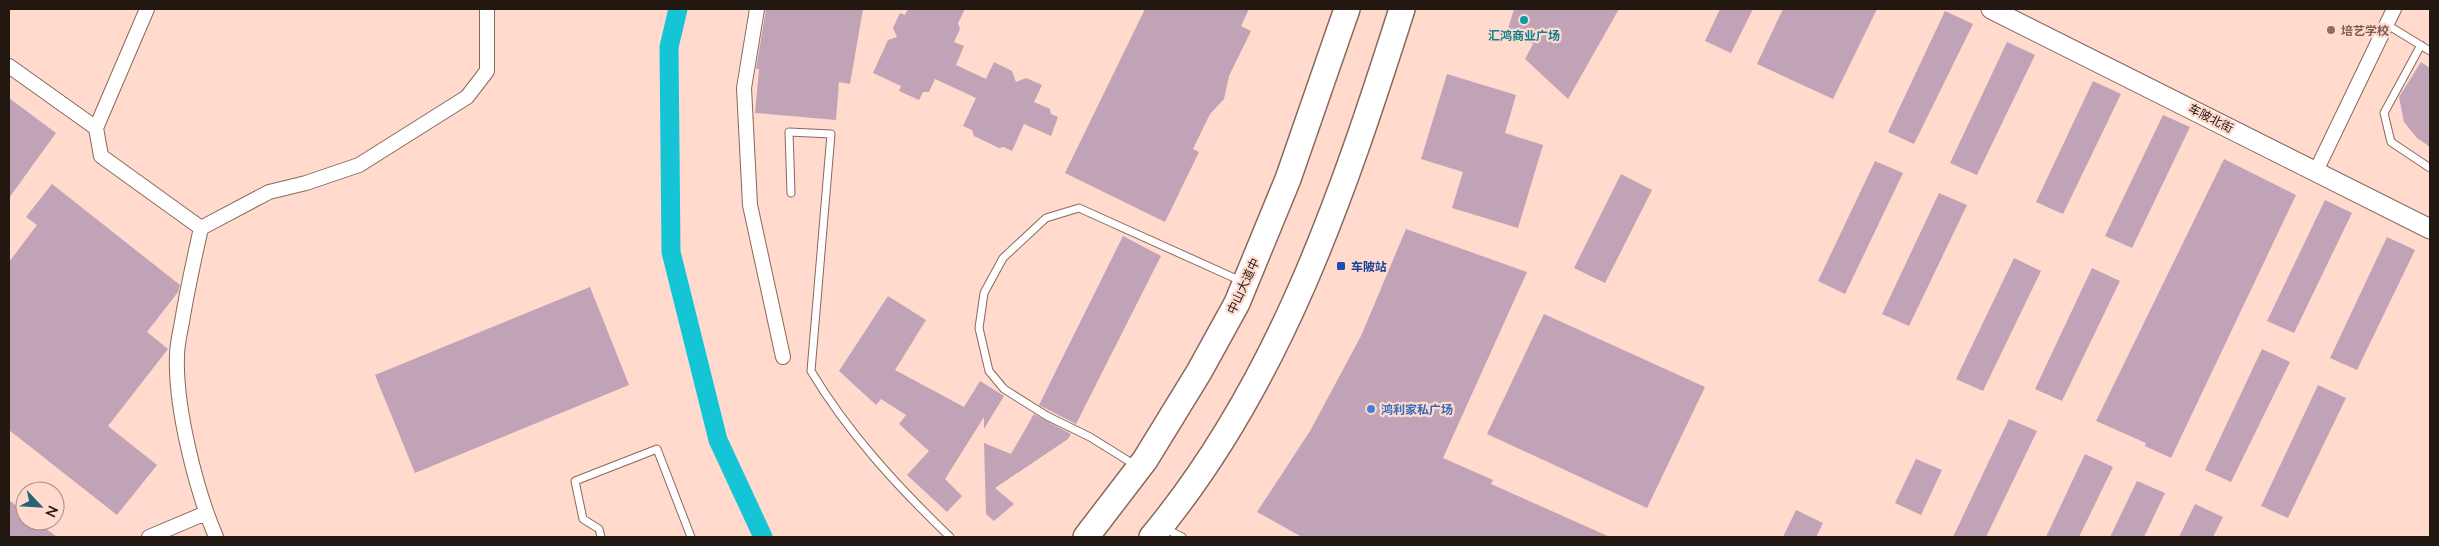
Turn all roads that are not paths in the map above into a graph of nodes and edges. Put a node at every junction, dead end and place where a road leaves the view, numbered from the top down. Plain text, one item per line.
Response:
1 (147, 9) edge
2 (487, 9) edge
3 (757, 9) edge
4 (1347, 9) edge
5 (1402, 9) edge
6 (1991, 9) edge
7 (2394, 9) edge
8 (2386, 24) junction
9 (2421, 45) junction
10 (2430, 51) edge
11 (9, 66) edge
12 (96, 128) junction
13 (2430, 168) edge
14 (2316, 171) junction
15 (791, 193) dead end
16 (201, 228) junction
17 (2430, 229) edge
18 (1246, 283) junction
19 (784, 357) dead end
20 (1140, 467) junction
21 (206, 512) junction
22 (1165, 534) edge
23 (150, 537) edge
24 (216, 537) edge
25 (601, 537) edge
26 (691, 537) edge
27 (950, 537) edge
28 (1086, 537) edge

1 - 12 street
2 - 16 street
3 - 19 street
4 - 18 highway, 中山大道中
5 - 22 highway
6 - 14 street, 车陂北街
7 - 8 street
8 - 9 lane
8 - 14 street
9 - 10 lane
9 - 13 lane
11 - 12 street
12 - 16 street
14 - 17 street, 车陂北街
15 - 27 lane
16 - 21 street
18 - 20 highway, 中山大道中
18 - 20 lane
20 - 28 highway, 中山大道中
21 - 23 street
21 - 24 street
25 - 26 lane

